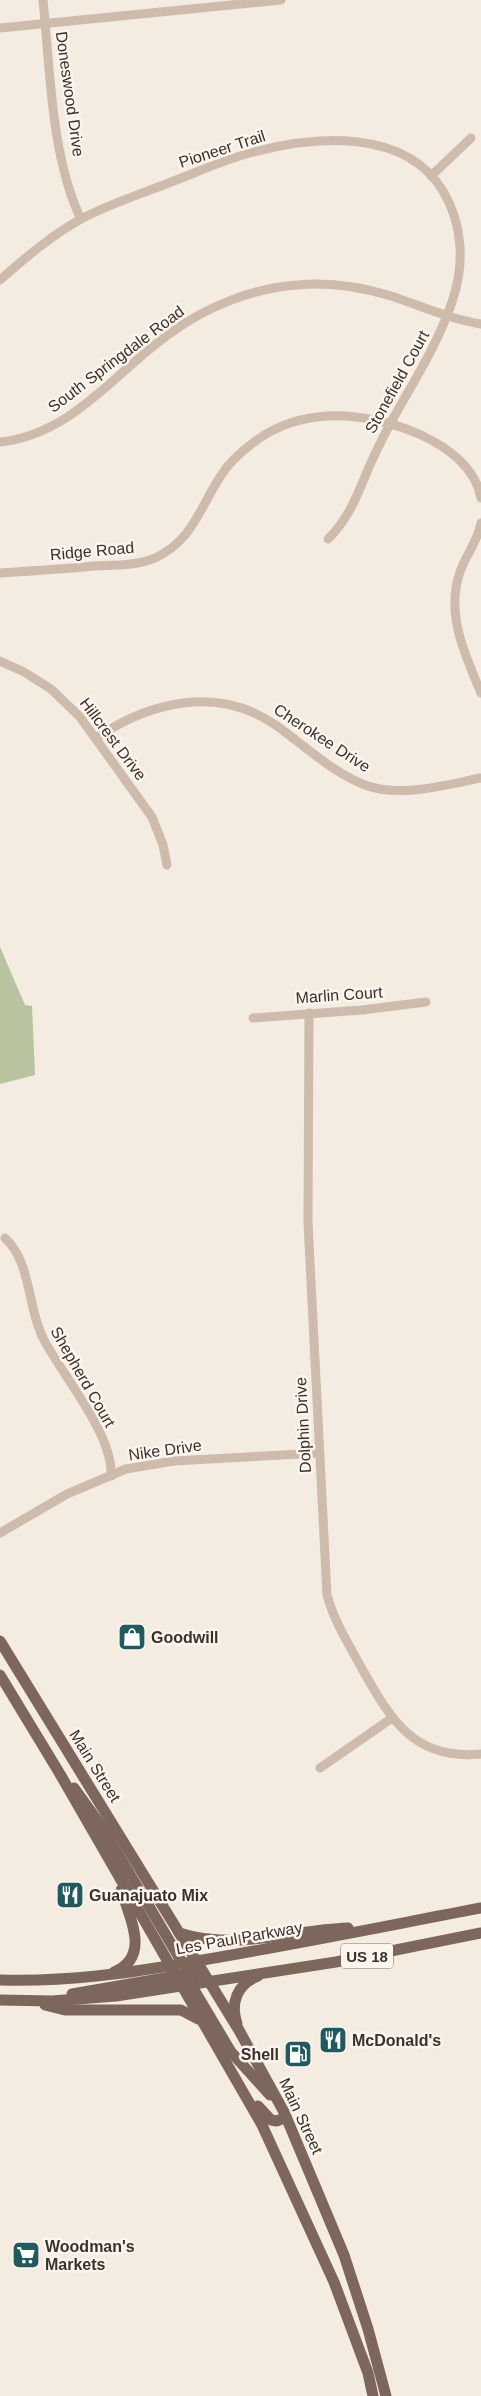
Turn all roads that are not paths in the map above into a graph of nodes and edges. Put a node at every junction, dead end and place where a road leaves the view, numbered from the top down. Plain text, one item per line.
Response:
1 (43, 0) edge
2 (281, 0) edge
3 (195, 4) edge
4 (45, 23) junction
5 (0, 28) edge
6 (471, 138) dead end
7 (431, 176) junction
8 (81, 219) junction
9 (0, 280) edge
10 (446, 316) junction
11 (481, 324) edge
12 (390, 425) junction
13 (0, 442) edge
14 (481, 498) edge
15 (481, 523) edge
16 (328, 539) dead end
17 (0, 573) edge
18 (0, 661) edge
19 (481, 694) edge
20 (96, 738) junction
21 (481, 778) edge
22 (167, 865) dead end
23 (426, 1002) dead end
24 (309, 1013) junction
25 (253, 1018) dead end
26 (5, 1238) dead end
27 (320, 1452) junction
28 (110, 1476) junction
29 (0, 1533) edge
30 (0, 1641) edge
31 (0, 1675) edge
32 (392, 1718) junction
33 (481, 1754) edge
34 (50, 1757) junction
35 (320, 1768) dead end
36 (114, 1870) junction
37 (481, 1908) edge
38 (387, 1926) junction
39 (481, 1932) edge
40 (179, 1933) junction
41 (170, 1966) junction
42 (186, 1974) junction
43 (264, 1974) junction
44 (102, 1976) junction
45 (0, 1980) edge
46 (207, 1981) junction
47 (0, 2000) edge
48 (37, 2001) junction
49 (204, 2025) junction
50 (240, 2032) junction
51 (223, 2058) junction
52 (280, 2105) junction
53 (286, 2117) junction
54 (275, 2152) junction
55 (368, 2329) junction
56 (353, 2334) junction
57 (373, 2396) edge
58 (386, 2396) edge

1 - 4 street, Doneswood Drive
2 - 3 street
3 - 4 street
4 - 5 street
4 - 8 street, Doneswood Drive
6 - 7 street
7 - 8 street, Pioneer Trail
7 - 10 street, Stonefield Court
8 - 9 street, Pioneer Trail
10 - 11 street, South Springdale Road
10 - 12 street, Stonefield Court
10 - 13 street, South Springdale Road
12 - 14 street, Ridge Road
12 - 16 street, Stonefield Court
12 - 17 street, Ridge Road
15 - 19 street
18 - 20 street, Hillcrest Drive
20 - 21 street, Cherokee Drive
20 - 22 street, Hillcrest Drive
23 - 24 street, Marlin Court
24 - 25 street, Marlin Court
24 - 27 street, Dolphin Drive
26 - 28 street, Shepherd Court
27 - 28 street, Nike Drive
27 - 32 street, Dolphin Drive
28 - 29 street, Nike Drive
30 - 40 main road, Main Street
31 - 34 main road, Main Street
32 - 33 street, Dolphin Drive
32 - 35 street
34 - 36 main road, Main Street
34 - 42 main road
36 - 41 main road, Main Street
36 - 44 main road
37 - 38 main road, Les Paul Parkway / US 18
38 - 40 main road
38 - 42 main road, Les Paul Parkway / US 18
39 - 43 main road, Les Paul Parkway / US 18
40 - 42 main road, Main Street
41 - 42 main road
41 - 44 main road, Les Paul Parkway
42 - 46 main road, Les Paul Parkway / US 18
42 - 46 main road, Main Street
42 - 48 main road, Les Paul Parkway / US 18
42 - 49 main road, Main Street
42 - 52 main road
43 - 46 main road, Les Paul Parkway / US 18
43 - 50 main road
44 - 45 main road, Les Paul Parkway
46 - 50 main road, Main Street
47 - 48 main road, Les Paul Parkway / US 18
48 - 49 main road
49 - 51 main road, Main Street
50 - 52 main road, Main Street
51 - 53 main road
51 - 54 main road, Main Street
52 - 53 main road, Main Street
53 - 54 main road
53 - 55 main road, Main Street
54 - 56 main road, Main Street
55 - 56 street
55 - 58 main road, Main Street
56 - 57 main road, Main Street

